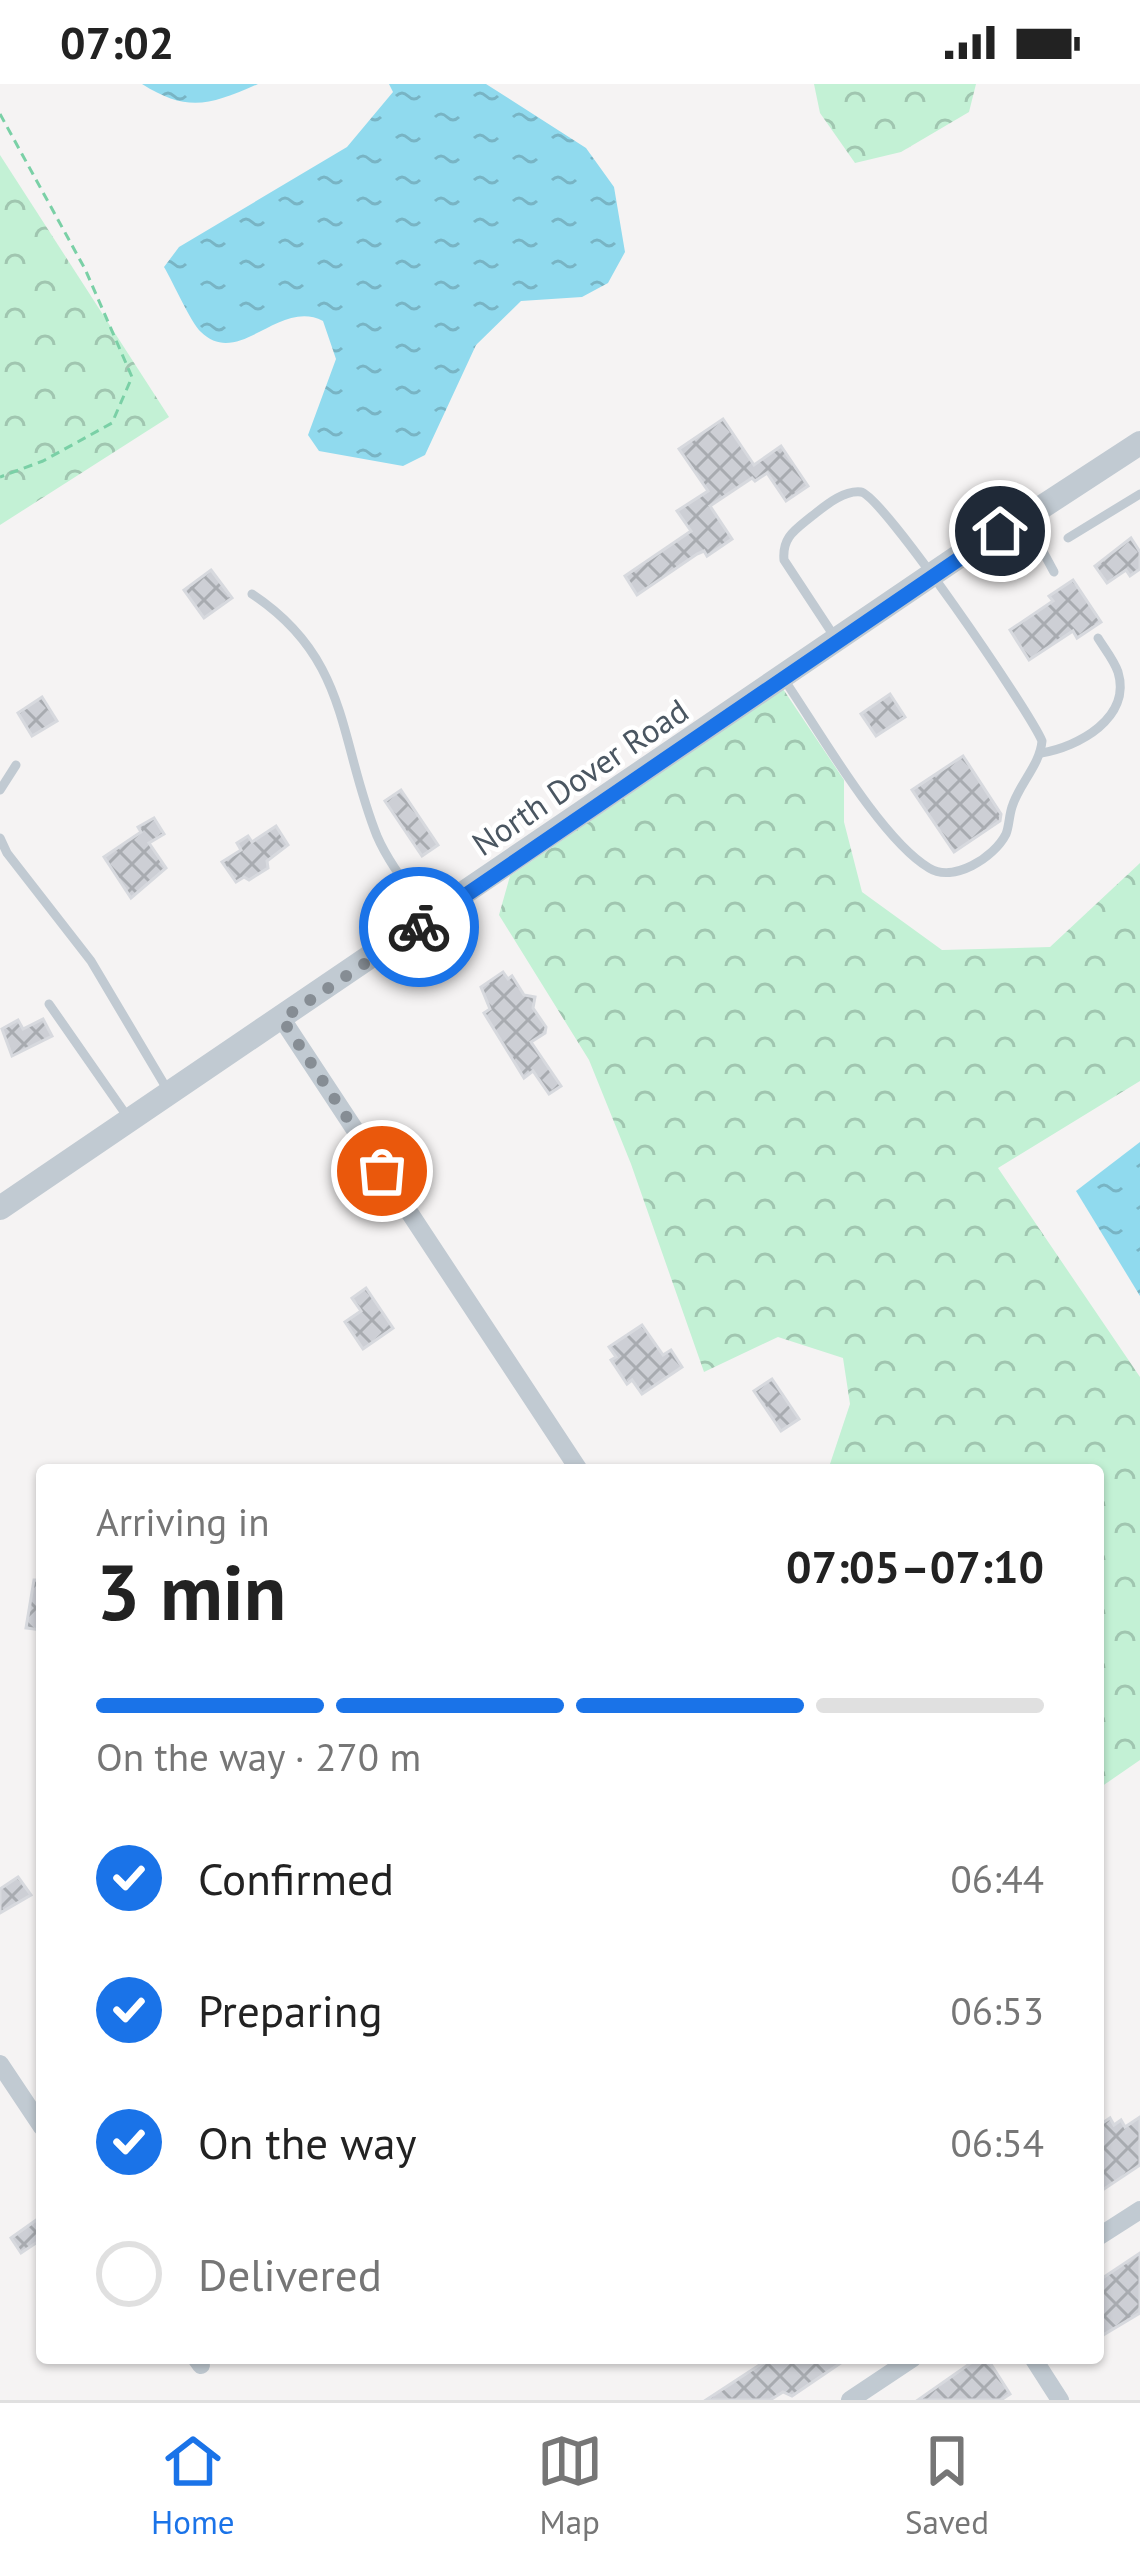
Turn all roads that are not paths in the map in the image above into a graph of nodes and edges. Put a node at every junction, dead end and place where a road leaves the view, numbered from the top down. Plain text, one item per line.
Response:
1 (1140, 443) edge
2 (1140, 494) edge
3 (1025, 518) junction
4 (1068, 538) dead end
5 (1054, 572) dead end
6 (932, 574) junction
7 (252, 594) dead end
8 (1098, 638) dead end
9 (837, 640) junction
10 (783, 678) junction
11 (1041, 753) junction
12 (16, 764) dead end
13 (0, 790) edge
14 (0, 838) edge
15 (432, 918) junction
16 (49, 1004) dead end
17 (282, 1019) junction
18 (170, 1094) junction
19 (130, 1121) junction
20 (0, 1208) edge
21 (575, 1464) edge
22 (0, 2064) edge
23 (36, 2117) edge
24 (1140, 2210) edge
25 (1104, 2233) edge
26 (904, 2364) edge
27 (1037, 2364) edge
28 (850, 2400) edge
29 (1060, 2400) edge

1 - 3 street, North Dover Road
2 - 4 lane
3 - 5 lane
3 - 6 street, North Dover Road
6 - 9 street, North Dover Road
6 - 9 lane
6 - 11 lane
7 - 15 lane
8 - 11 lane
9 - 10 street, North Dover Road
10 - 11 lane
10 - 15 street, North Dover Road
12 - 13 lane
14 - 18 lane
15 - 17 street, North Dover Road
16 - 19 lane
17 - 18 street, North Dover Road
17 - 21 street
18 - 19 street, North Dover Road
19 - 20 street, North Dover Road
22 - 23 street
24 - 25 street
26 - 28 street
27 - 29 street

